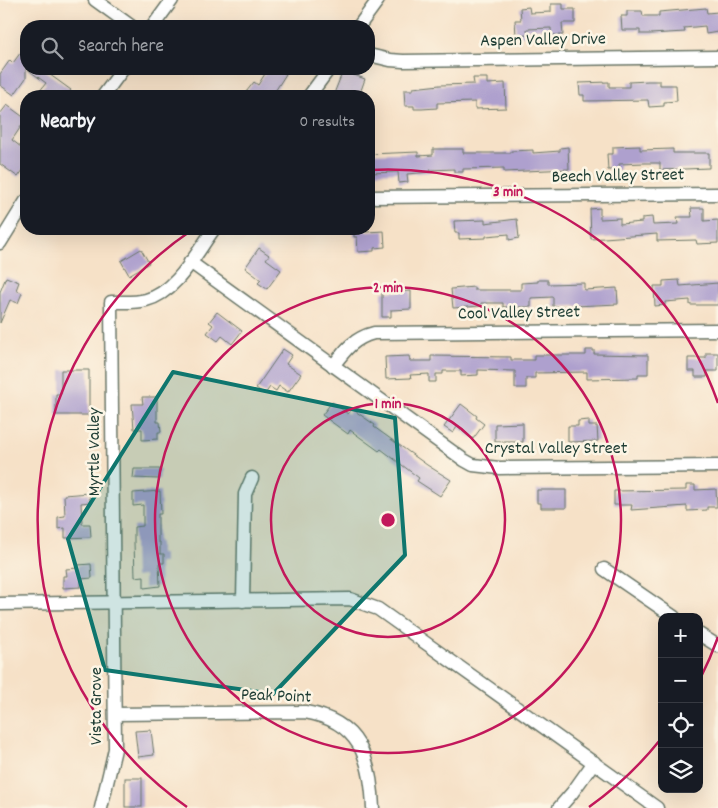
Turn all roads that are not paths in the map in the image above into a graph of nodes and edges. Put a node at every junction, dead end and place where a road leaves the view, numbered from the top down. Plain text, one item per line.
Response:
1 (95, 0) edge
2 (172, 0) edge
3 (378, 0) edge
4 (123, 20) edge
5 (158, 20) edge
6 (364, 20) edge
7 (375, 56) edge
8 (718, 57) edge
9 (119, 75) edge
10 (325, 75) edge
11 (107, 90) edge
12 (313, 90) edge
13 (718, 194) edge
14 (375, 197) edge
15 (20, 211) edge
16 (210, 235) edge
17 (0, 243) edge
18 (190, 262) junction
19 (718, 330) edge
20 (334, 366) junction
21 (718, 466) edge
22 (252, 478) dead end
23 (604, 569) dead end
24 (244, 601) junction
25 (114, 602) junction
26 (0, 604) edge
27 (668, 613) edge
28 (703, 637) edge
29 (718, 646) edge
30 (115, 714) junction
31 (594, 762) junction
32 (101, 808) edge
33 (372, 808) edge
34 (559, 808) edge
35 (657, 808) edge

1 - 4 street
2 - 5 street
3 - 6 street
7 - 8 street, Aspen Valley Drive
9 - 11 street
10 - 12 street
13 - 14 street, Beech Valley Street
15 - 17 street
16 - 18 street
18 - 20 street, Crystal Valley Street
18 - 25 street, Myrtle Valley
19 - 20 street, Cool Valley Street
20 - 21 street, Crystal Valley Street
22 - 24 street
23 - 27 street
24 - 25 street
24 - 31 street
25 - 26 street
25 - 30 street, Vista Grove
28 - 29 street
30 - 32 street, Vista Grove
30 - 33 street, Peak Point
31 - 34 street
31 - 35 street

